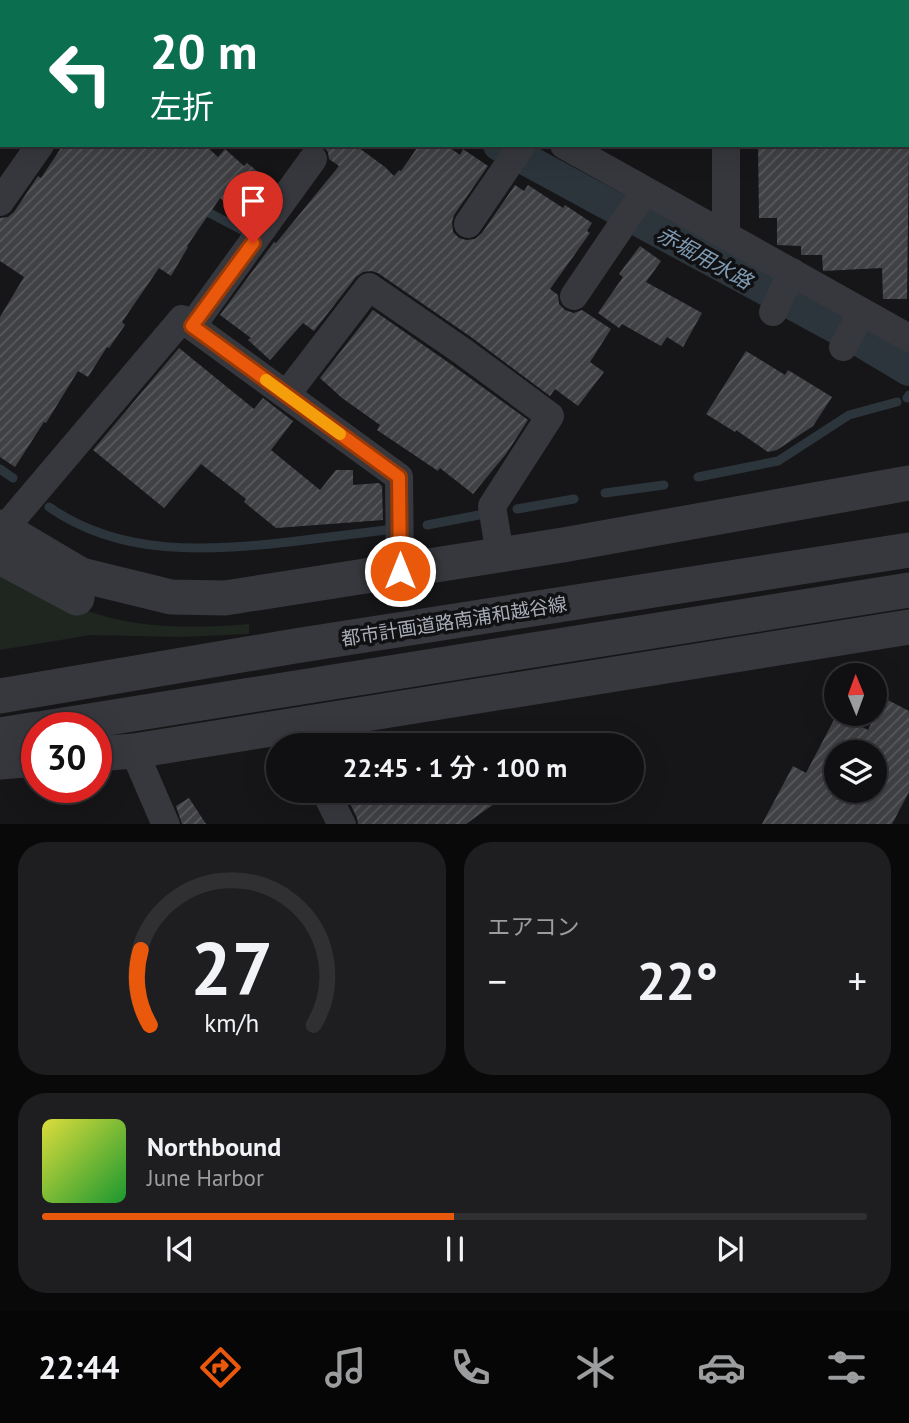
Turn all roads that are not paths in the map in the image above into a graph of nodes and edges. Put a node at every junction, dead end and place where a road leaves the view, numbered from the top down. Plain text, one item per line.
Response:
1 (39, 147) edge
2 (566, 147) edge
3 (726, 147) edge
4 (516, 155) edge
5 (313, 159) dead end
6 (0, 202) edge
7 (635, 206) junction
8 (468, 224) dead end
9 (726, 236) junction
10 (575, 296) dead end
11 (192, 326) junction
12 (909, 338) edge
13 (286, 395) junction
14 (909, 482) edge
15 (909, 505) edge
16 (1, 538) edge
17 (909, 550) edge
18 (500, 555) junction
19 (400, 571) junction
20 (909, 590) edge
21 (909, 628) edge
22 (0, 676) edge
23 (121, 677) junction
24 (0, 696) edge
25 (112, 720) edge
26 (314, 733) edge
27 (21, 737) edge
28 (266, 739) edge
29 (134, 751) junction
30 (112, 753) edge
31 (0, 762) edge
32 (331, 803) edge
33 (166, 824) edge
34 (342, 824) edge

1 - 6 street
2 - 7 street
3 - 9 street
4 - 8 street
5 - 11 street
7 - 9 street
7 - 10 street
9 - 12 street
11 - 13 street
11 - 16 street
13 - 18 street
13 - 19 street
14 - 18 street
15 - 16 street
16 - 19 street
17 - 23 street, 都市計画道路南浦和越谷線
18 - 19 street
20 - 25 street
21 - 26 street
22 - 23 street
23 - 24 street, 都市計画道路南浦和越谷線
27 - 31 street
28 - 29 street
29 - 30 street
29 - 33 street
32 - 34 street

